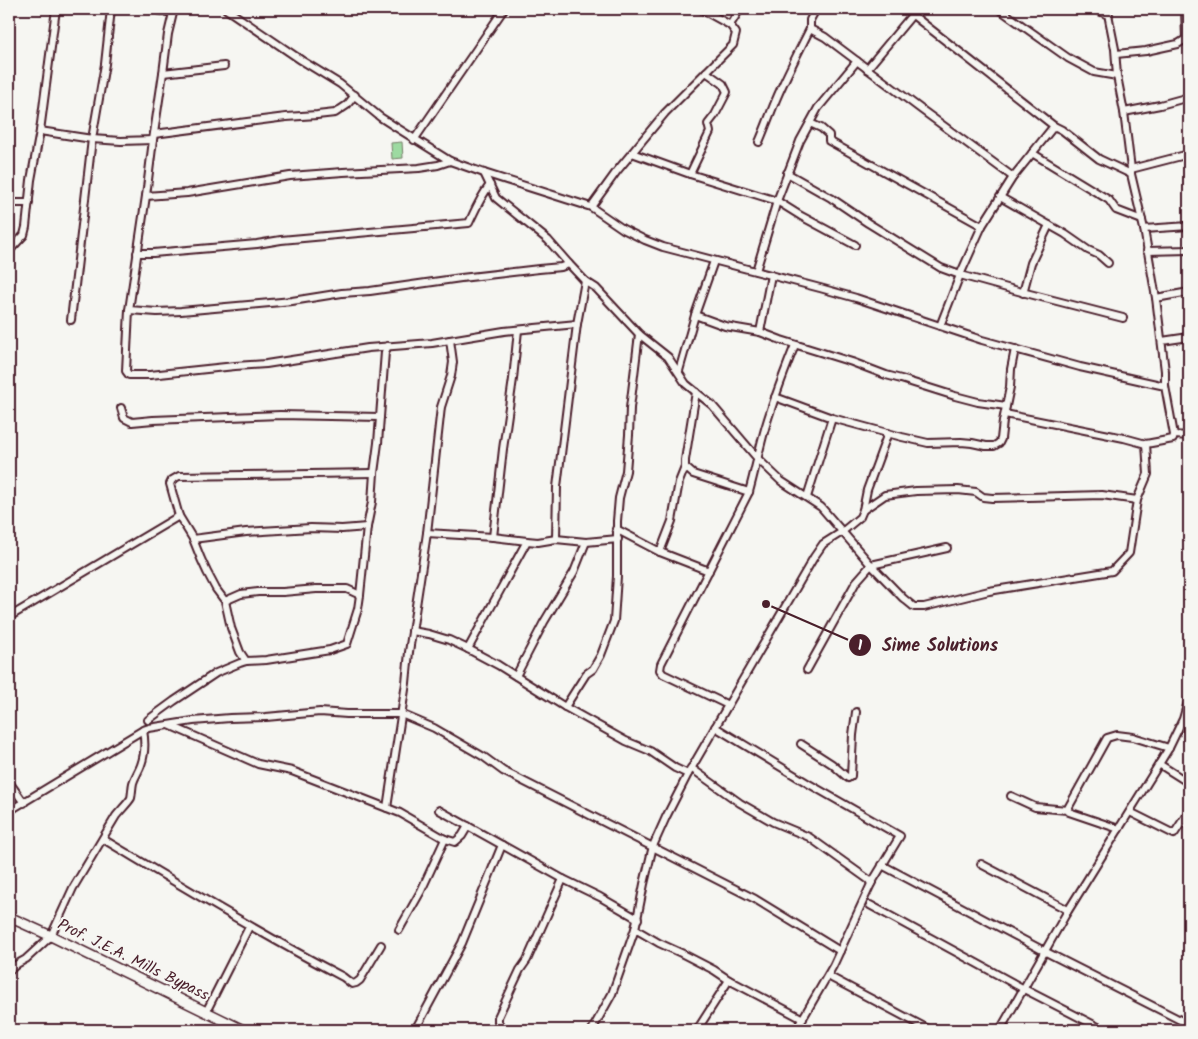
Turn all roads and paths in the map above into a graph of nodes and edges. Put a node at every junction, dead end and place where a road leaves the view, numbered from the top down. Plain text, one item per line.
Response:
1 (56, 9) edge
2 (111, 9) edge
3 (151, 9) edge
4 (226, 9) edge
5 (504, 9) edge
6 (701, 9) edge
7 (740, 9) edge
8 (816, 9) edge
9 (905, 9) edge
10 (999, 9) edge
11 (1094, 9) edge
12 (1184, 9) edge
13 (174, 11) edge
14 (1108, 12) edge
15 (912, 15) junction
16 (730, 25) junction
17 (810, 29) junction
18 (1187, 38) edge
19 (1116, 54) junction
20 (857, 61) junction
21 (224, 66) dead end
22 (867, 69) junction
23 (706, 72) junction
24 (163, 73) junction
25 (1117, 76) junction
26 (355, 95) junction
27 (1189, 97) edge
28 (1124, 112) junction
29 (810, 123) junction
30 (1054, 126) junction
31 (40, 131) junction
32 (153, 137) junction
33 (92, 139) junction
34 (414, 140) junction
35 (759, 142) dead end
36 (632, 153) junction
37 (1032, 154) junction
38 (1189, 154) edge
39 (450, 160) junction
40 (1131, 171) junction
41 (484, 173) junction
42 (787, 173) junction
43 (690, 174) junction
44 (1013, 177) junction
45 (490, 186) junction
46 (146, 196) junction
47 (1000, 197) junction
48 (777, 201) junction
49 (28, 203) junction
50 (9, 204) edge
51 (591, 207) junction
52 (1142, 220) junction
53 (1048, 224) junction
54 (982, 226) junction
55 (1189, 226) edge
56 (1144, 228) junction
57 (855, 245) dead end
58 (10, 250) dead end
59 (1189, 250) edge
60 (1147, 251) junction
61 (137, 253) junction
62 (714, 261) junction
63 (1108, 262) dead end
64 (569, 264) junction
65 (756, 271) junction
66 (771, 275) junction
67 (960, 275) junction
68 (586, 280) junction
69 (1189, 292) edge
70 (1023, 293) junction
71 (1156, 298) junction
72 (129, 310) junction
73 (695, 315) junction
74 (1123, 318) dead end
75 (71, 320) dead end
76 (577, 324) junction
77 (940, 326) junction
78 (518, 330) junction
79 (760, 332) junction
80 (640, 334) junction
81 (1189, 337) edge
82 (450, 340) junction
83 (1162, 341) junction
84 (795, 345) junction
85 (388, 346) junction
86 (1015, 349) junction
87 (679, 371) junction
88 (1165, 386) junction
89 (696, 392) junction
90 (776, 396) junction
91 (1006, 406) junction
92 (121, 408) dead end
93 (1005, 414) junction
94 (380, 417) junction
95 (832, 418) junction
96 (888, 434) junction
97 (1174, 435) junction
98 (1189, 436) edge
99 (1146, 444) junction
100 (758, 459) junction
101 (685, 467) junction
102 (374, 473) junction
103 (749, 492) junction
104 (806, 497) junction
105 (1137, 500) junction
106 (863, 510) junction
107 (179, 516) junction
108 (367, 528) junction
109 (616, 529) junction
110 (842, 532) junction
111 (428, 533) junction
112 (493, 537) junction
113 (193, 539) junction
114 (556, 539) junction
115 (618, 539) junction
116 (527, 541) junction
117 (586, 542) junction
118 (947, 548) dead end
119 (660, 552) junction
120 (871, 565) junction
121 (709, 571) junction
122 (360, 595) junction
123 (225, 601) junction
124 (9, 618) edge
125 (412, 631) junction
126 (468, 649) junction
127 (246, 661) junction
128 (807, 670) dead end
129 (516, 676) junction
130 (1189, 698) edge
131 (728, 706) junction
132 (565, 707) junction
133 (856, 712) dead end
134 (401, 714) junction
135 (148, 720) dead end
136 (168, 725) junction
137 (715, 727) junction
138 (143, 730) junction
139 (801, 744) dead end
140 (1169, 748) junction
141 (1159, 764) junction
142 (690, 771) junction
143 (9, 782) edge
144 (1189, 783) edge
145 (1011, 796) dead end
146 (24, 803) junction
147 (386, 808) junction
148 (439, 810) dead end
149 (1067, 810) junction
150 (9, 811) edge
151 (1189, 811) edge
152 (1130, 812) junction
153 (468, 826) junction
154 (1119, 829) junction
155 (103, 839) junction
156 (445, 839) junction
157 (502, 845) junction
158 (653, 846) junction
159 (981, 864) dead end
160 (882, 865) junction
161 (563, 878) junction
162 (871, 884) junction
163 (870, 906) dead end
164 (1068, 910) junction
165 (9, 917) edge
166 (638, 919) junction
167 (249, 927) junction
168 (635, 929) junction
169 (399, 930) dead end
170 (51, 936) junction
171 (380, 945) dead end
172 (840, 950) junction
173 (1044, 952) junction
174 (9, 971) edge
175 (828, 976) junction
176 (729, 980) junction
177 (1024, 990) junction
178 (206, 1012) junction
179 (803, 1019) junction
180 (1187, 1025) edge
181 (243, 1030) edge
182 (414, 1030) edge
183 (509, 1030) edge
184 (592, 1030) edge
185 (697, 1030) edge
186 (796, 1030) edge
187 (930, 1030) edge
188 (1000, 1030) edge
189 (1104, 1030) edge

1 - 31 street
2 - 33 street
3 - 13 street
4 - 26 street
5 - 34 street
6 - 16 street
7 - 16 street
8 - 17 street
9 - 15 street
10 - 25 street
11 - 14 street
12 - 18 street
13 - 24 street
14 - 19 street
15 - 22 street
15 - 30 street
16 - 23 street
17 - 20 street
17 - 35 street
18 - 19 street
19 - 25 street
20 - 22 street
20 - 29 street
21 - 24 street
22 - 44 street
23 - 36 street
23 - 43 street
24 - 32 street
25 - 28 street
26 - 32 street
26 - 34 street
27 - 28 street
28 - 40 street
29 - 42 street
29 - 54 street
30 - 37 street
30 - 40 street
31 - 33 street
31 - 49 street
32 - 33 street
32 - 46 street
33 - 75 street
34 - 39 street
36 - 43 street
36 - 51 street
37 - 44 street
37 - 52 street
38 - 40 street
39 - 41 street
39 - 46 street
40 - 52 street
41 - 45 street
41 - 51 street
42 - 48 street
42 - 67 street
43 - 48 street
44 - 47 street
45 - 61 street
45 - 64 street
46 - 61 street
47 - 53 street
47 - 54 street
48 - 57 street
48 - 65 street
49 - 50 street
49 - 58 street
51 - 62 street
52 - 56 street
53 - 63 street
53 - 70 street
54 - 67 street
55 - 56 street
56 - 60 street
59 - 60 street
60 - 71 street
61 - 72 street
62 - 65 street
62 - 73 street
64 - 68 street
64 - 72 street
65 - 66 street
66 - 77 street
66 - 79 street
67 - 70 street
67 - 77 street
68 - 76 street
68 - 80 street
69 - 71 street
70 - 74 street
71 - 83 street
72 - 85 street
73 - 79 street
73 - 87 street
76 - 78 street
76 - 114 street
77 - 86 street
78 - 82 street
78 - 112 street
79 - 84 street
80 - 87 street
80 - 109 street
81 - 83 street
82 - 85 street
82 - 111 street
83 - 88 street
84 - 90 street
84 - 91 street
85 - 94 street
86 - 88 street
86 - 91 street
87 - 89 street
88 - 97 street
89 - 100 street
89 - 101 street
90 - 95 street
90 - 100 street
91 - 93 street
92 - 94 street
93 - 96 street
93 - 99 street
94 - 102 street
95 - 96 street
95 - 104 street
96 - 106 street
97 - 98 street
97 - 99 street
99 - 105 street
100 - 103 street
100 - 104 street
101 - 103 street
101 - 119 street
102 - 107 street
102 - 108 street
103 - 121 street
104 - 110 street
105 - 106 street
105 - 120 street
106 - 110 street
107 - 113 street
107 - 124 street
108 - 113 street
108 - 122 street
109 - 115 street
109 - 119 street
110 - 120 street
110 - 131 street
111 - 112 street
111 - 125 street
112 - 116 street
113 - 123 street
114 - 116 street
114 - 117 street
115 - 117 street
115 - 132 street
116 - 126 street
117 - 129 street
118 - 120 street
119 - 121 street
120 - 128 street
121 - 131 street
122 - 123 street
122 - 127 street
123 - 127 street
125 - 126 street
125 - 134 street
126 - 129 street
127 - 135 street
129 - 132 street
130 - 140 street
131 - 137 street
132 - 142 street
133 - 139 street
134 - 136 street
134 - 147 street
134 - 158 street
136 - 138 street
136 - 147 street
137 - 142 street
137 - 160 street
138 - 146 street
138 - 155 street
140 - 141 street
140 - 149 street
141 - 144 street
141 - 152 street
142 - 158 street
142 - 162 street
143 - 146 street
145 - 149 street
146 - 150 street
147 - 156 street
148 - 153 street
149 - 154 street
151 - 152 street
152 - 154 street
153 - 156 street
153 - 157 street
154 - 164 street
155 - 167 street
155 - 170 street
156 - 169 street
157 - 161 street
157 - 182 street
158 - 166 street
158 - 172 street
159 - 164 street
160 - 162 street
160 - 173 street
161 - 166 street
161 - 183 street
162 - 172 street
163 - 177 street
164 - 173 street
165 - 170 street, Prof. J.E.A. Mills Bypass
166 - 168 street
167 - 171 street
167 - 178 street
168 - 176 street
168 - 184 street
170 - 174 street
170 - 178 street, Prof. J.E.A. Mills Bypass
172 - 175 street
173 - 177 street
173 - 180 street
175 - 179 street
175 - 187 street
176 - 179 street
176 - 185 street
177 - 188 street
177 - 189 street
178 - 181 street, Prof. J.E.A. Mills Bypass
179 - 186 street

